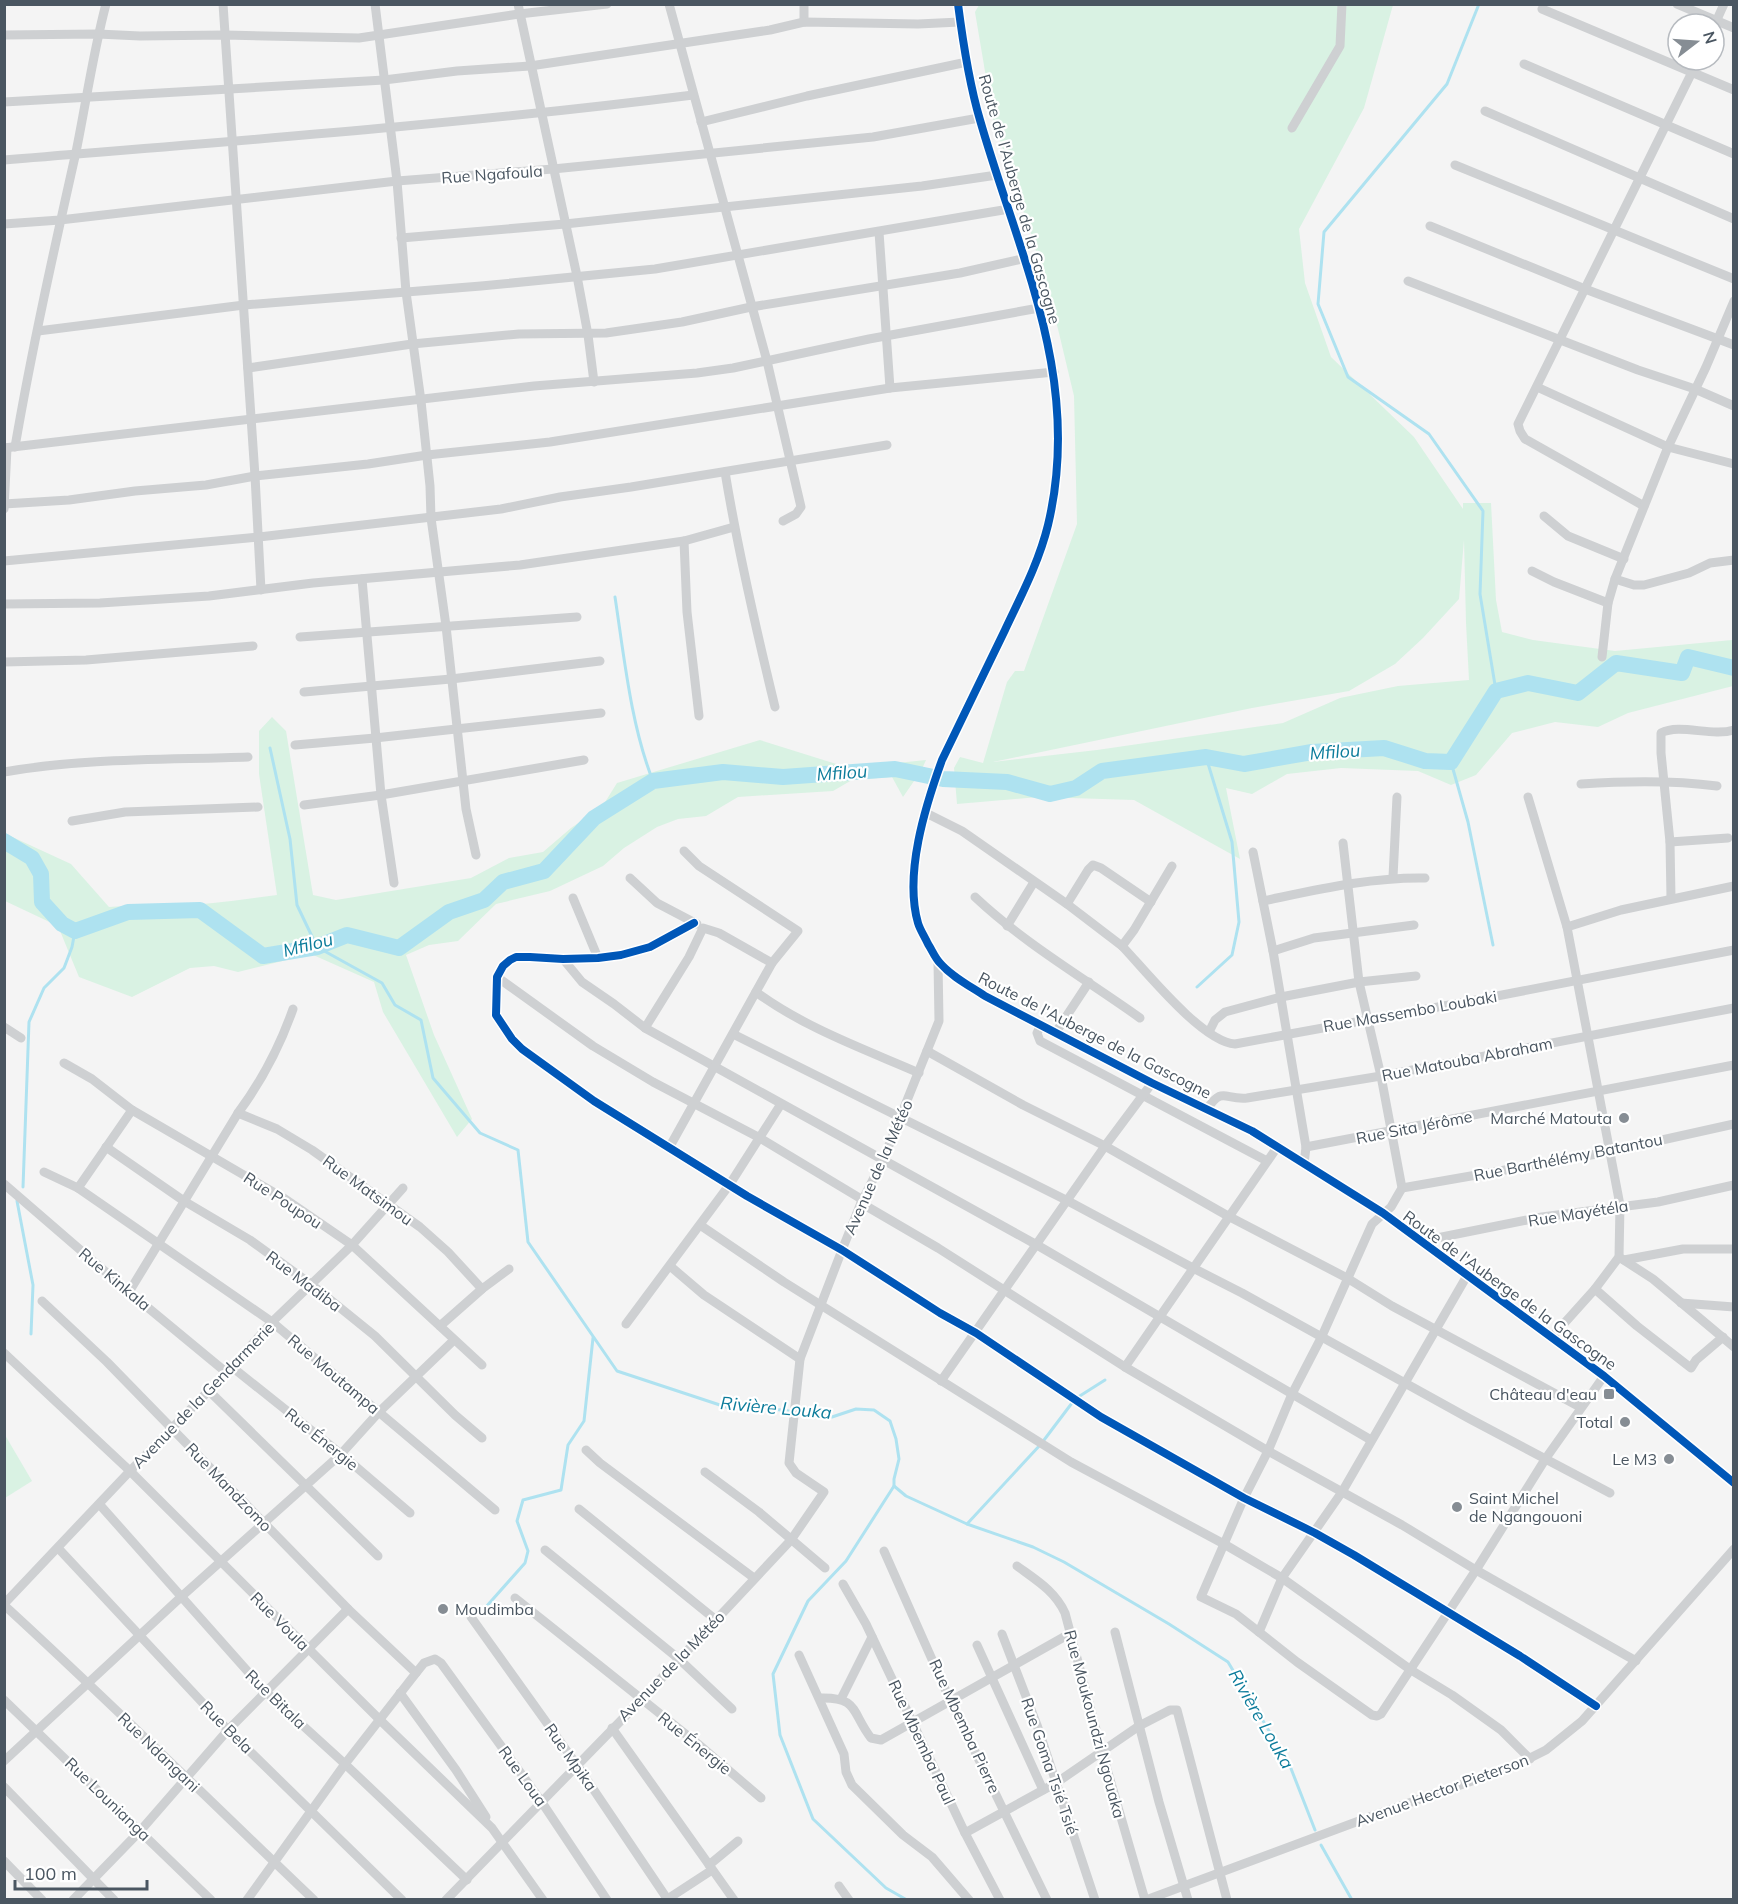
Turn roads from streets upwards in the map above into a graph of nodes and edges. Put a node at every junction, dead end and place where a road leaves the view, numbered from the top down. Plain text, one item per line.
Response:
1 (106, 4) edge
2 (223, 4) edge
3 (375, 4) edge
4 (607, 4) edge
5 (669, 4) edge
6 (804, 4) edge
7 (958, 4) edge
8 (1342, 4) edge
9 (1677, 4) edge
10 (518, 9) edge
11 (1542, 9) dead end
12 (1693, 12) edge
13 (804, 22) junction
14 (960, 22) junction
15 (98, 34) junction
16 (4, 35) edge
17 (225, 35) junction
18 (379, 36) junction
19 (679, 43) junction
20 (967, 62) junction
21 (1524, 64) dead end
22 (530, 66) junction
23 (1692, 73) junction
24 (384, 80) junction
25 (227, 88) junction
26 (1734, 90) edge
27 (693, 95) junction
28 (86, 98) junction
29 (4, 102) edge
30 (1485, 111) dead end
31 (541, 113) junction
32 (979, 118) junction
33 (700, 122) junction
34 (1665, 124) junction
35 (389, 128) junction
36 (1292, 128) dead end
37 (231, 142) junction
38 (709, 153) junction
39 (75, 154) junction
40 (1734, 154) edge
41 (4, 160) edge
42 (1455, 165) dead end
43 (553, 169) junction
44 (997, 175) junction
45 (1640, 177) junction
46 (397, 181) junction
47 (235, 198) junction
48 (723, 206) junction
49 (1009, 209) junction
50 (1734, 219) edge
51 (60, 220) junction
52 (4, 224) edge
53 (565, 224) junction
54 (1430, 225) dead end
55 (1614, 231) junction
56 (879, 232) junction
57 (401, 238) junction
58 (737, 256) junction
59 (1026, 258) junction
60 (577, 276) junction
61 (1734, 279) edge
62 (1408, 281) dead end
63 (884, 286) junction
64 (1585, 289) junction
65 (406, 292) junction
66 (1734, 301) edge
67 (244, 305) junction
68 (751, 308) junction
69 (1040, 308) junction
70 (38, 331) junction
71 (588, 335) junction
72 (887, 337) junction
73 (1560, 340) junction
74 (1718, 340) junction
75 (412, 344) junction
76 (1734, 345) edge
77 (767, 361) junction
78 (248, 368) junction
79 (1054, 372) junction
80 (594, 381) junction
81 (1538, 387) junction
82 (890, 388) junction
83 (1695, 389) junction
84 (421, 401) junction
85 (778, 406) junction
86 (1734, 406) edge
87 (252, 420) junction
88 (887, 445) dead end
89 (1668, 447) junction
90 (9, 448) edge
91 (427, 455) junction
92 (789, 461) junction
93 (1734, 464) edge
94 (725, 472) junction
95 (255, 476) junction
96 (5, 504) edge
97 (1644, 506) junction
98 (4, 509) edge
99 (1544, 516) dead end
100 (431, 518) junction
101 (783, 521) dead end
102 (734, 527) junction
103 (259, 537) junction
104 (684, 542) junction
105 (1624, 559) junction
106 (1734, 560) edge
107 (4, 561) edge
108 (439, 571) junction
109 (1532, 571) dead end
110 (362, 579) junction
111 (1615, 579) junction
112 (261, 590) junction
113 (1608, 603) junction
114 (4, 604) edge
115 (577, 616) dead end
116 (446, 626) junction
117 (366, 633) junction
118 (300, 637) dead end
119 (253, 646) dead end
120 (1602, 657) dead end
121 (4, 662) edge
122 (600, 662) dead end
123 (451, 679) junction
124 (372, 685) junction
125 (304, 692) dead end
126 (775, 707) dead end
127 (601, 713) dead end
128 (699, 716) dead end
129 (456, 730) junction
130 (1734, 730) edge
131 (375, 738) junction
132 (295, 745) dead end
133 (248, 757) dead end
134 (584, 760) dead end
135 (4, 772) edge
136 (463, 782) junction
137 (1664, 783) junction
138 (1581, 784) dead end
139 (1717, 786) dead end
140 (381, 795) junction
141 (1396, 797) dead end
142 (1528, 797) dead end
143 (304, 805) dead end
144 (258, 807) dead end
145 (926, 813) junction
146 (72, 821) dead end
147 (1728, 838) dead end
148 (1670, 842) junction
149 (1343, 843) dead end
150 (684, 851) dead end
151 (1253, 852) dead end
152 (476, 855) dead end
153 (1172, 866) dead end
154 (1393, 877) junction
155 (630, 878) dead end
156 (1425, 878) dead end
157 (1034, 882) junction
158 (394, 883) dead end
159 (1348, 885) junction
160 (1734, 886) edge
161 (975, 897) dead end
162 (573, 898) dead end
163 (1671, 898) junction
164 (1263, 901) junction
165 (1151, 902) junction
166 (1067, 904) junction
167 (694, 923) junction
168 (1414, 925) dead end
169 (1007, 926) junction
170 (1567, 927) junction
171 (704, 928) junction
172 (1353, 933) junction
173 (1122, 946) junction
174 (1734, 950) edge
175 (1273, 951) junction
176 (598, 958) junction
177 (563, 959) junction
178 (938, 962) junction
179 (772, 963) junction
180 (1416, 976) dead end
181 (497, 977) junction
182 (1577, 981) junction
183 (1089, 982) junction
184 (1359, 982) junction
185 (756, 992) junction
186 (1281, 997) junction
187 (1734, 1008) edge
188 (293, 1009) dead end
189 (1140, 1018) dead end
190 (1369, 1019) junction
191 (1041, 1025) junction
192 (4, 1028) edge
193 (645, 1028) junction
194 (1209, 1032) junction
195 (1287, 1033) junction
196 (733, 1034) junction
197 (1059, 1034) junction
198 (1587, 1036) junction
199 (21, 1038) dead end
200 (1056, 1050) junction
201 (927, 1051) junction
202 (1104, 1058) junction
203 (64, 1063) dead end
204 (1734, 1065) edge
205 (716, 1067) junction
206 (1095, 1071) junction
207 (919, 1073) junction
208 (1381, 1076) junction
209 (1152, 1083) junction
210 (1297, 1089) junction
211 (1598, 1092) junction
212 (1143, 1096) junction
213 (694, 1104) junction
214 (782, 1104) junction
215 (1207, 1109) junction
216 (132, 1110) junction
217 (238, 1113) junction
218 (900, 1117) junction
219 (1734, 1124) edge
220 (1392, 1132) junction
221 (760, 1138) junction
222 (106, 1146) junction
223 (1105, 1146) junction
224 (1278, 1146) junction
225 (1306, 1147) junction
226 (669, 1148) junction
227 (1608, 1152) junction
228 (213, 1156) junction
229 (883, 1160) junction
230 (1267, 1161) junction
231 (1304, 1164) junction
232 (44, 1172) dead end
233 (4, 1184) edge
234 (730, 1184) junction
235 (1734, 1185) edge
236 (78, 1188) junction
237 (403, 1188) dead end
238 (1402, 1188) junction
239 (184, 1201) junction
240 (1068, 1201) junction
241 (862, 1202) junction
242 (388, 1205) junction
243 (1620, 1206) junction
244 (1383, 1214) junction
245 (1228, 1216) junction
246 (700, 1225) junction
247 (1422, 1241) junction
248 (159, 1244) junction
249 (352, 1245) junction
250 (1037, 1245) junction
251 (1734, 1249) edge
252 (842, 1250) junction
253 (1621, 1259) junction
254 (670, 1266) junction
255 (1192, 1268) junction
256 (509, 1269) dead end
257 (1468, 1274) junction
258 (1347, 1278) junction
259 (312, 1285) junction
260 (482, 1289) junction
261 (1595, 1289) junction
262 (1005, 1290) junction
263 (129, 1292) junction
264 (42, 1301) dead end
265 (1681, 1303) junction
266 (820, 1305) junction
267 (1734, 1307) edge
268 (1159, 1316) junction
269 (272, 1322) junction
270 (626, 1324) dead end
271 (440, 1326) junction
272 (1435, 1329) junction
273 (976, 1333) junction
274 (1322, 1336) junction
275 (1722, 1337) junction
276 (1551, 1338) junction
277 (454, 1340) junction
278 (1734, 1347) edge
279 (4, 1353) edge
280 (800, 1359) junction
281 (482, 1365) dead end
282 (1125, 1367) junction
283 (230, 1370) junction
284 (416, 1376) junction
285 (1604, 1376) junction
286 (941, 1381) junction
287 (1405, 1383) junction
288 (209, 1391) junction
289 (1292, 1394) junction
290 (1580, 1407) junction
291 (379, 1412) junction
292 (173, 1428) junction
293 (482, 1438) dead end
294 (1371, 1440) junction
295 (586, 1450) dead end
296 (1268, 1451) junction
297 (341, 1454) junction
298 (1546, 1458) junction
299 (130, 1471) junction
300 (705, 1472) dead end
301 (1734, 1483) edge
302 (304, 1485) junction
303 (1342, 1492) junction
304 (1610, 1493) dead end
305 (1244, 1498) junction
306 (100, 1505) junction
307 (579, 1509) dead end
308 (495, 1510) dead end
309 (410, 1513) dead end
310 (264, 1523) junction
311 (1314, 1533) junction
312 (791, 1540) junction
313 (1224, 1544) junction
314 (58, 1548) junction
315 (1734, 1549) edge
316 (545, 1550) dead end
317 (884, 1551) dead end
318 (378, 1556) dead end
319 (222, 1562) junction
320 (1017, 1566) dead end
321 (825, 1568) dead end
322 (1476, 1570) junction
323 (754, 1578) junction
324 (1282, 1578) junction
325 (843, 1584) dead end
326 (181, 1597) junction
327 (515, 1598) dead end
328 (4, 1605) edge
329 (348, 1609) junction
330 (1447, 1612) junction
331 (471, 1617) dead end
332 (716, 1620) junction
333 (1115, 1632) dead end
334 (1259, 1632) junction
335 (1071, 1634) junction
336 (140, 1635) junction
337 (1002, 1635) dead end
338 (872, 1637) junction
339 (977, 1645) dead end
340 (309, 1650) junction
341 (799, 1655) dead end
342 (679, 1659) junction
343 (1636, 1660) junction
344 (1014, 1665) junction
345 (1411, 1670) junction
346 (416, 1673) junction
347 (991, 1678) junction
348 (88, 1682) junction
349 (266, 1692) junction
350 (400, 1694) junction
351 (820, 1698) junction
352 (842, 1699) junction
353 (4, 1700) edge
354 (641, 1700) junction
355 (950, 1700) junction
356 (1596, 1706) junction
357 (732, 1709) dead end
358 (380, 1720) junction
359 (912, 1722) junction
360 (1139, 1726) junction
361 (612, 1728) junction
362 (228, 1730) junction
363 (37, 1732) junction
364 (1102, 1752) junction
365 (1530, 1759) junction
366 (4, 1761) edge
367 (345, 1764) junction
368 (577, 1765) junction
369 (185, 1778) junction
370 (1056, 1783) junction
371 (4, 1787) edge
372 (1043, 1790) junction
373 (761, 1798) dead end
374 (542, 1801) junction
375 (312, 1810) junction
376 (1005, 1810) junction
377 (492, 1828) junction
378 (141, 1830) junction
379 (965, 1833) junction
380 (503, 1841) junction
381 (738, 1841) dead end
382 (4, 1861) edge
383 (273, 1861) junction
384 (711, 1868) junction
385 (1219, 1872) junction
386 (93, 1879) junction
387 (467, 1880) junction
388 (1184, 1885) junction
389 (839, 1886) dead end
390 (452, 1897) edge
391 (42, 1899) edge
392 (73, 1899) edge
393 (114, 1899) edge
394 (211, 1899) edge
395 (247, 1899) edge
396 (314, 1899) edge
397 (402, 1899) edge
398 (543, 1899) edge
399 (607, 1899) edge
400 (667, 1899) edge
401 (734, 1899) edge
402 (849, 1899) edge
403 (969, 1899) edge
404 (1000, 1899) edge
405 (1047, 1899) edge
406 (1095, 1899) edge
407 (1146, 1899) edge
408 (1188, 1899) edge
409 (1227, 1899) edge

1 - 15 street
2 - 17 street
3 - 18 street
4 - 10 street
5 - 19 street
6 - 13 street
7 - 14 street, Route de l'Auberge de la Gascogne
8 - 36 street
9 - 12 street
10 - 18 street
10 - 22 street
11 - 23 street
13 - 14 street
13 - 19 street
14 - 20 street, Route de l'Auberge de la Gascogne
15 - 16 street
15 - 17 street
15 - 28 street
17 - 18 street
17 - 25 street
18 - 24 street
19 - 22 street
19 - 27 street
20 - 32 street, Route de l'Auberge de la Gascogne
20 - 33 street
21 - 34 street
22 - 24 street
22 - 31 street
23 - 26 street
23 - 34 street
24 - 25 street
24 - 35 street
25 - 28 street
25 - 37 street
27 - 31 street
27 - 33 street
28 - 29 street
28 - 39 street
30 - 45 street
31 - 35 street
31 - 43 street
32 - 38 street, Rue Ngafoula
32 - 44 street, Route de l'Auberge de la Gascogne
33 - 38 street
34 - 40 street
34 - 45 street
35 - 37 street
35 - 46 street
37 - 39 street
37 - 47 street
38 - 43 street, Rue Ngafoula
38 - 48 street
39 - 41 street
39 - 51 street
42 - 55 street
43 - 46 street, Rue Ngafoula
43 - 53 street
44 - 48 street
44 - 49 street, Route de l'Auberge de la Gascogne
45 - 50 street
45 - 55 street
46 - 47 street, Rue Ngafoula
46 - 57 street
47 - 51 street, Rue Ngafoula
47 - 67 street
48 - 53 street
48 - 58 street
49 - 56 street
49 - 59 street, Route de l'Auberge de la Gascogne
51 - 52 street, Rue Ngafoula
51 - 70 street
53 - 57 street
53 - 60 street
54 - 64 street
55 - 61 street
55 - 64 street
56 - 58 street
56 - 63 street
57 - 65 street
58 - 60 street
58 - 68 street
59 - 63 street
59 - 69 street, Route de l'Auberge de la Gascogne
60 - 65 street
60 - 71 street
62 - 73 street
63 - 68 street
63 - 72 street
64 - 73 street
64 - 74 street
65 - 67 street
65 - 75 street
66 - 74 street
67 - 70 street
67 - 78 street
68 - 71 street
68 - 77 street
69 - 72 street
69 - 79 street, Route de l'Auberge de la Gascogne
70 - 90 street
71 - 75 street
71 - 80 street
72 - 77 street
72 - 82 street
73 - 81 street
73 - 83 street
74 - 76 street
74 - 83 street
75 - 78 street
75 - 84 street
77 - 80 street
77 - 85 street
78 - 87 street
79 - 82 street
79 - 145 street, Route de l'Auberge de la Gascogne
80 - 84 street
81 - 89 street
81 - 97 street
82 - 85 street
83 - 86 street
83 - 89 street
84 - 87 street
84 - 91 street
85 - 91 street
85 - 92 street
87 - 90 street
87 - 95 street
88 - 92 street
89 - 93 street
89 - 97 street
90 - 96 street
91 - 95 street
91 - 100 street
92 - 94 street
92 - 101 street
94 - 100 street
94 - 102 street
95 - 96 street
95 - 103 street
96 - 98 street
97 - 105 street
99 - 105 street
100 - 103 street
100 - 108 street
102 - 104 street
102 - 126 street
103 - 107 street
103 - 112 street
104 - 108 street
104 - 128 street
105 - 111 street
106 - 111 street
108 - 110 street
108 - 116 street
109 - 113 street
110 - 112 street
110 - 117 street
111 - 113 street
112 - 114 street
113 - 120 street
115 - 116 street
116 - 117 street
116 - 123 street
117 - 118 street
117 - 124 street
119 - 121 street
122 - 123 street
123 - 124 street
123 - 129 street
124 - 125 street
124 - 131 street
127 - 129 street
129 - 131 street
129 - 136 street
130 - 137 street
131 - 132 street
131 - 140 street
133 - 135 street
134 - 136 street
136 - 140 street
136 - 152 street
137 - 138 street
137 - 139 street
137 - 148 street
140 - 143 street
140 - 158 street
141 - 154 street
142 - 170 street
144 - 146 street
145 - 157 street, Rue Massembo Loubaki
145 - 178 street, Route de l'Auberge de la Gascogne
147 - 148 street
148 - 163 street
149 - 159 street
150 - 179 street
151 - 164 street
153 - 165 street
154 - 156 street
154 - 159 street
155 - 167 street
157 - 166 street, Rue Massembo Loubaki
157 - 169 street
159 - 164 street
159 - 172 street
160 - 163 street
161 - 169 street
162 - 176 street
163 - 170 street
164 - 175 street
165 - 166 street
165 - 173 street
166 - 173 street, Rue Massembo Loubaki
167 - 171 street
167 - 176 street
168 - 172 street
169 - 183 street
170 - 182 street
171 - 179 street
171 - 193 street
172 - 175 street
172 - 184 street
173 - 194 street, Rue Massembo Loubaki
174 - 182 street, Rue Massembo Loubaki
175 - 186 street
176 - 177 street
177 - 181 street
177 - 193 street
178 - 191 street, Route de l'Auberge de la Gascogne
178 - 201 street, Avenue de la Météo
179 - 185 street
180 - 184 street
181 - 213 street
181 - 226 street
182 - 190 street, Rue Massembo Loubaki
182 - 198 street
183 - 189 street
183 - 197 street
184 - 186 street
184 - 190 street
185 - 196 street
185 - 207 street
186 - 194 street
186 - 195 street
187 - 198 street, Rue Matouba Abraham
188 - 217 street
190 - 195 street, Rue Massembo Loubaki
190 - 208 street
191 - 197 street, Route de l'Auberge de la Gascogne
191 - 200 street
192 - 199 street
193 - 205 street
194 - 195 street, Rue Massembo Loubaki
195 - 210 street
196 - 205 street
196 - 218 street
197 - 200 street
197 - 202 street, Route de l'Auberge de la Gascogne
198 - 208 street, Rue Matouba Abraham
198 - 211 street
200 - 206 street
201 - 207 street, Avenue de la Météo
201 - 223 street
202 - 206 street
202 - 209 street, Route de l'Auberge de la Gascogne
203 - 216 street, Rue Poupou
204 - 211 street, Rue Sita Jérôme
205 - 213 street
205 - 214 street
206 - 212 street
207 - 218 street, Avenue de la Météo
208 - 210 street, Rue Matouba Abraham
208 - 220 street
209 - 212 street
209 - 215 street, Route de l'Auberge de la Gascogne
210 - 215 street, Rue Matouba Abraham
210 - 225 street
211 - 220 street, Rue Sita Jérôme
211 - 227 street
212 - 223 street
212 - 230 street
213 - 221 street
213 - 226 street
214 - 221 street
214 - 229 street
215 - 224 street, Route de l'Auberge de la Gascogne
216 - 222 street
216 - 228 street, Rue Poupou
217 - 228 street
217 - 242 street, Rue Matsimou
218 - 229 street, Avenue de la Météo
218 - 240 street
219 - 227 street, Rue Barthélémy Batantou
220 - 225 street, Rue Sita Jérôme
220 - 238 street
221 - 234 street
221 - 241 street
222 - 236 street
222 - 239 street, Rue Madiba
223 - 240 street
223 - 245 street
224 - 230 street
224 - 231 street, Route de l'Auberge de la Gascogne
225 - 231 street
226 - 234 street
227 - 238 street, Rue Barthélémy Batantou
227 - 243 street
228 - 239 street
228 - 249 street, Rue Poupou
229 - 241 street, Avenue de la Météo
229 - 250 street
230 - 245 street
231 - 244 street, Route de l'Auberge de la Gascogne
232 - 236 street, Rue Moutampa
233 - 263 street, Rue Kinkala
234 - 246 street
234 - 252 street
235 - 243 street, Rue Mayétéla
236 - 248 street, Rue Moutampa
237 - 242 street, Avenue de la Gendarmerie
238 - 244 street
239 - 248 street
239 - 259 street, Rue Madiba
240 - 250 street
240 - 255 street
241 - 252 street, Avenue de la Météo
241 - 262 street
242 - 249 street, Avenue de la Gendarmerie
242 - 260 street, Rue Matsimou
243 - 247 street, Rue Mayétéla
243 - 253 street
244 - 247 street, Route de l'Auberge de la Gascogne
244 - 258 street
245 - 255 street
245 - 258 street
246 - 254 street
246 - 266 street
247 - 257 street, Route de l'Auberge de la Gascogne
248 - 263 street
248 - 269 street, Rue Moutampa
249 - 259 street, Avenue de la Gendarmerie
249 - 271 street, Rue Poupou
250 - 262 street
250 - 268 street
251 - 253 street
252 - 266 street, Avenue de la Météo
252 - 273 street
253 - 261 street
253 - 265 street
254 - 270 street
254 - 280 street
255 - 268 street
255 - 274 street
256 - 260 street
257 - 272 street
257 - 276 street, Route de l'Auberge de la Gascogne
258 - 272 street
258 - 274 street
259 - 269 street, Avenue de la Gendarmerie
259 - 284 street, Rue Madiba
260 - 271 street
261 - 275 street
261 - 276 street
262 - 273 street
262 - 282 street
263 - 283 street, Rue Kinkala
264 - 292 street, Rue Mandzomo
265 - 267 street
265 - 275 street
266 - 280 street, Avenue de la Météo
266 - 286 street
268 - 282 street
268 - 289 street
269 - 283 street, Avenue de la Gendarmerie
269 - 291 street, Rue Moutampa
271 - 277 street, Rue Poupou
272 - 287 street
272 - 290 street
273 - 286 street
273 - 305 street
274 - 287 street
274 - 289 street
275 - 278 street
276 - 285 street, Route de l'Auberge de la Gascogne
277 - 281 street, Rue Poupou
277 - 284 street
279 - 299 street, Rue Voula
280 - 312 street, Avenue de la Météo
282 - 296 street
283 - 288 street, Avenue de la Gendarmerie
283 - 297 street, Rue Énergie
284 - 291 street
284 - 293 street, Rue Madiba
285 - 290 street
285 - 301 street, Route de l'Auberge de la Gascogne
286 - 313 street
287 - 294 street
287 - 298 street
288 - 292 street, Avenue de la Gendarmerie
288 - 302 street
289 - 294 street
289 - 296 street
290 - 298 street
291 - 297 street
291 - 308 street, Rue Moutampa
292 - 299 street, Avenue de la Gendarmerie
292 - 310 street, Rue Mandzomo
294 - 303 street
295 - 323 street
296 - 303 street
296 - 305 street
297 - 302 street
297 - 309 street, Rue Énergie
298 - 304 street
298 - 322 street
299 - 306 street, Avenue de la Gendarmerie
299 - 319 street, Rue Voula
300 - 312 street
302 - 310 street
302 - 318 street
303 - 311 street
303 - 322 street
305 - 311 street
305 - 313 street
306 - 314 street, Avenue de la Gendarmerie
306 - 326 street, Rue Bitala
307 - 332 street
310 - 319 street
310 - 329 street, Rue Mandzomo
311 - 324 street
311 - 330 street
312 - 321 street
312 - 323 street, Avenue de la Météo
313 - 324 street
313 - 334 street
314 - 328 street, Avenue de la Gendarmerie
314 - 336 street, Rue Bela
315 - 343 street, Avenue Hector Pieterson
316 - 342 street
317 - 355 street, Rue Mbemba Pierre
319 - 326 street
319 - 340 street, Rue Voula
320 - 335 street, Rue Moukoundzi Ngouaka
322 - 330 street
322 - 343 street
323 - 332 street, Avenue de la Météo
324 - 334 street
324 - 345 street
325 - 338 street, Rue Mbemba Paul
326 - 336 street
326 - 349 street, Rue Bitala
327 - 354 street, Rue Énergie
328 - 348 street, Rue Ndangani
329 - 340 street
329 - 346 street, Rue Mandzomo
330 - 345 street
330 - 356 street
331 - 368 street, Rue Mpika
332 - 342 street, Avenue de la Météo
333 - 360 street
334 - 345 street
335 - 344 street
335 - 364 street, Rue Moukoundzi Ngouaka
336 - 348 street
336 - 362 street, Rue Bela
337 - 344 street, Rue Goma Tsié Tsié
338 - 352 street
338 - 359 street, Rue Mbemba Paul
339 - 347 street
340 - 349 street
340 - 358 street, Rue Voula
341 - 351 street
342 - 354 street, Avenue de la Météo
342 - 357 street
343 - 356 street, Avenue Hector Pieterson
344 - 347 street
344 - 370 street, Rue Goma Tsié Tsié
345 - 365 street
346 - 350 street
346 - 374 street, Rue Loua
347 - 355 street
347 - 372 street
348 - 363 street
348 - 369 street, Rue Ndangani
349 - 362 street
349 - 367 street, Rue Bitala
350 - 358 street
350 - 377 street
351 - 352 street
351 - 403 street
352 - 359 street
353 - 363 street, Rue Lounianga
354 - 361 street, Avenue de la Météo
354 - 373 street, Rue Énergie
355 - 359 street
355 - 376 street, Rue Mbemba Pierre
356 - 365 street, Avenue Hector Pieterson
358 - 367 street
358 - 377 street, Rue Voula
359 - 379 street, Rue Mbemba Paul
360 - 364 street
360 - 385 street
360 - 388 street
361 - 368 street, Avenue de la Météo
361 - 384 street
362 - 369 street
362 - 375 street, Rue Bela
363 - 366 street
363 - 378 street, Rue Lounianga
364 - 370 street
364 - 407 street, Rue Moukoundzi Ngouaka
365 - 385 street, Avenue Hector Pieterson
367 - 375 street
367 - 387 street, Rue Bitala
368 - 374 street, Avenue de la Météo
368 - 400 street, Rue Mpika
369 - 378 street
369 - 383 street, Rue Ndangani
370 - 372 street
370 - 406 street, Rue Goma Tsié Tsié
371 - 386 street
372 - 376 street
374 - 380 street, Avenue de la Météo
374 - 399 street, Rue Loua
375 - 383 street
375 - 397 street, Rue Bela
376 - 379 street
376 - 405 street, Rue Mbemba Pierre
377 - 380 street, Rue Voula
378 - 386 street
378 - 394 street, Rue Lounianga
379 - 404 street, Rue Mbemba Paul
380 - 387 street, Avenue de la Météo
380 - 398 street, Rue Voula
381 - 384 street
382 - 391 street
383 - 395 street
383 - 396 street, Rue Ndangani
384 - 400 street
384 - 401 street
385 - 388 street, Avenue Hector Pieterson
385 - 409 street
386 - 392 street
386 - 393 street
387 - 390 street, Avenue de la Météo
388 - 407 street, Avenue Hector Pieterson
388 - 408 street
389 - 402 street

